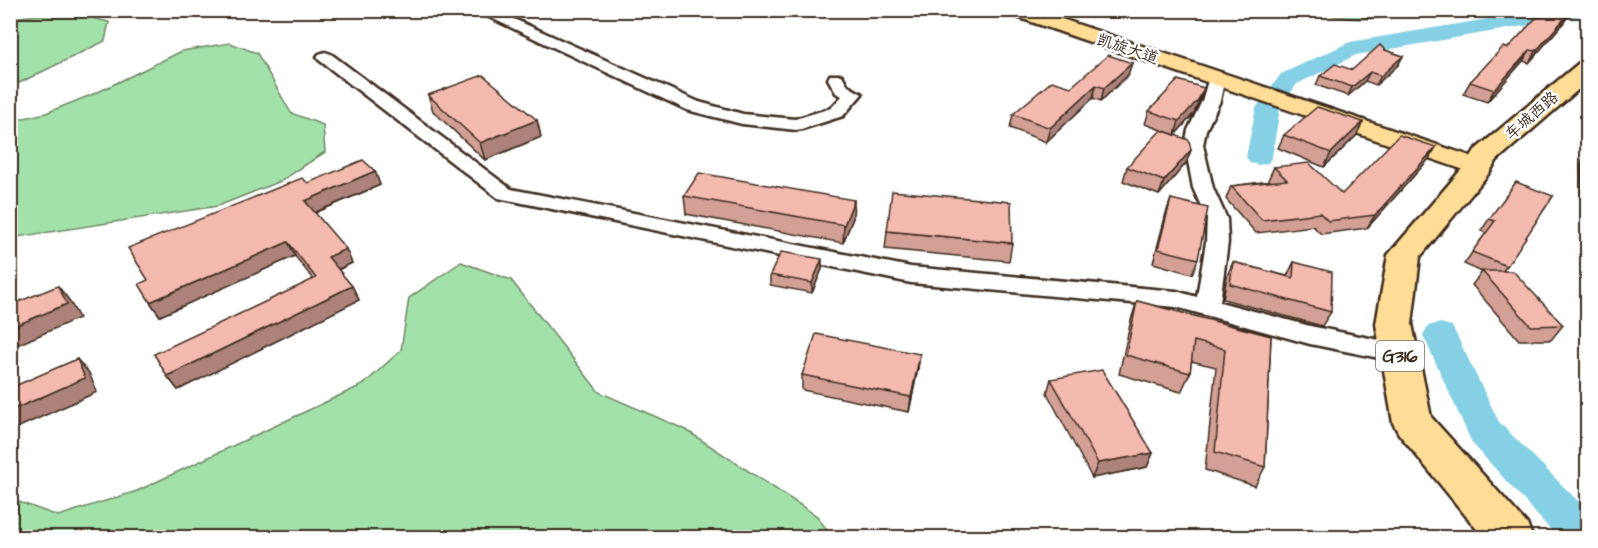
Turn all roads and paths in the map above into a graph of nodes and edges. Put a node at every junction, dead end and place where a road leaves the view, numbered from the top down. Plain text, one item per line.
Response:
1 (481, 10) edge
2 (1016, 10) edge
3 (1039, 10) edge
4 (325, 57) dead end
5 (1587, 68) edge
6 (1217, 77) junction
7 (836, 79) dead end
8 (1244, 82) junction
9 (1482, 161) junction
10 (1207, 308) junction
11 (1400, 353) junction
12 (1511, 537) edge

1 - 7 street
2 - 6 main road, 凯旋大道
3 - 8 main road, 凯旋大道
4 - 10 street
5 - 9 highway, 车城西路 / G316
6 - 8 main road, 凯旋大道
6 - 10 street
8 - 9 main road
9 - 11 highway, G316
10 - 11 street
11 - 12 highway, G316

